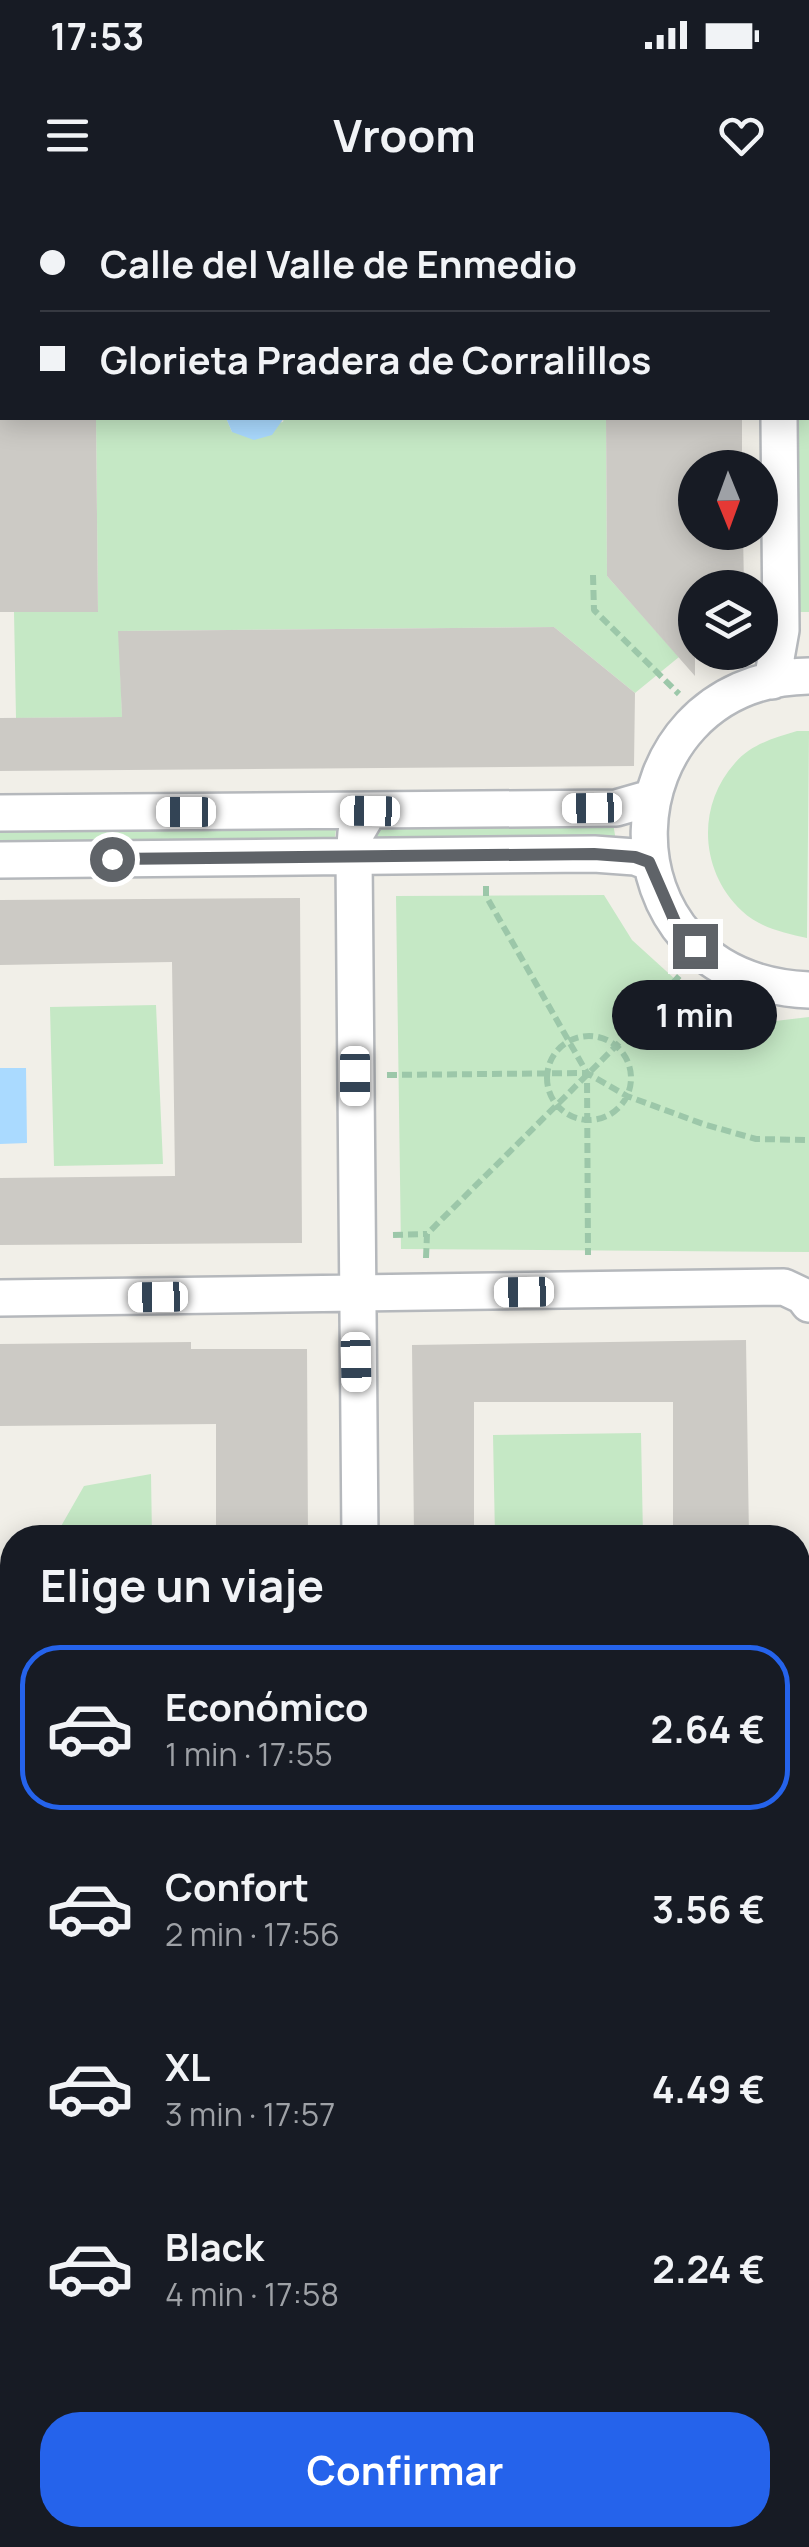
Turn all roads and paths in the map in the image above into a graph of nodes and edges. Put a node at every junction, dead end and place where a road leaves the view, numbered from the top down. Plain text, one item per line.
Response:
1 (779, 420) edge
2 (592, 576) dead end
3 (809, 676) edge
4 (772, 681) junction
5 (684, 699) dead end
6 (651, 798) junction
7 (370, 811) junction
8 (0, 813) edge
9 (485, 855) junction
10 (354, 857) junction
11 (0, 860) edge
12 (649, 862) junction
13 (701, 951) junction
14 (809, 990) edge
15 (569, 1041) junction
16 (616, 1046) junction
17 (587, 1073) junction
18 (355, 1076) junction
19 (628, 1096) junction
20 (555, 1104) junction
21 (809, 1140) edge
22 (588, 1292) junction
23 (426, 1294) junction
24 (355, 1296) junction
25 (796, 1296) edge
26 (0, 1298) edge
27 (360, 1525) edge

1 - 4 street
2 - 5 path
3 - 4 street
4 - 6 street
6 - 7 street
6 - 12 street
7 - 8 street
7 - 10 street
9 - 10 street
9 - 12 street
9 - 15 path
10 - 11 street
10 - 18 street
12 - 13 street
13 - 14 street
13 - 16 path
15 - 16 path
15 - 17 path
15 - 20 path
16 - 17 path
16 - 19 path
17 - 18 path
17 - 19 path
17 - 20 path
17 - 22 path
18 - 24 street
19 - 20 path
19 - 21 path
20 - 23 path
22 - 23 street
22 - 25 street
23 - 24 street
24 - 26 street
24 - 27 street

